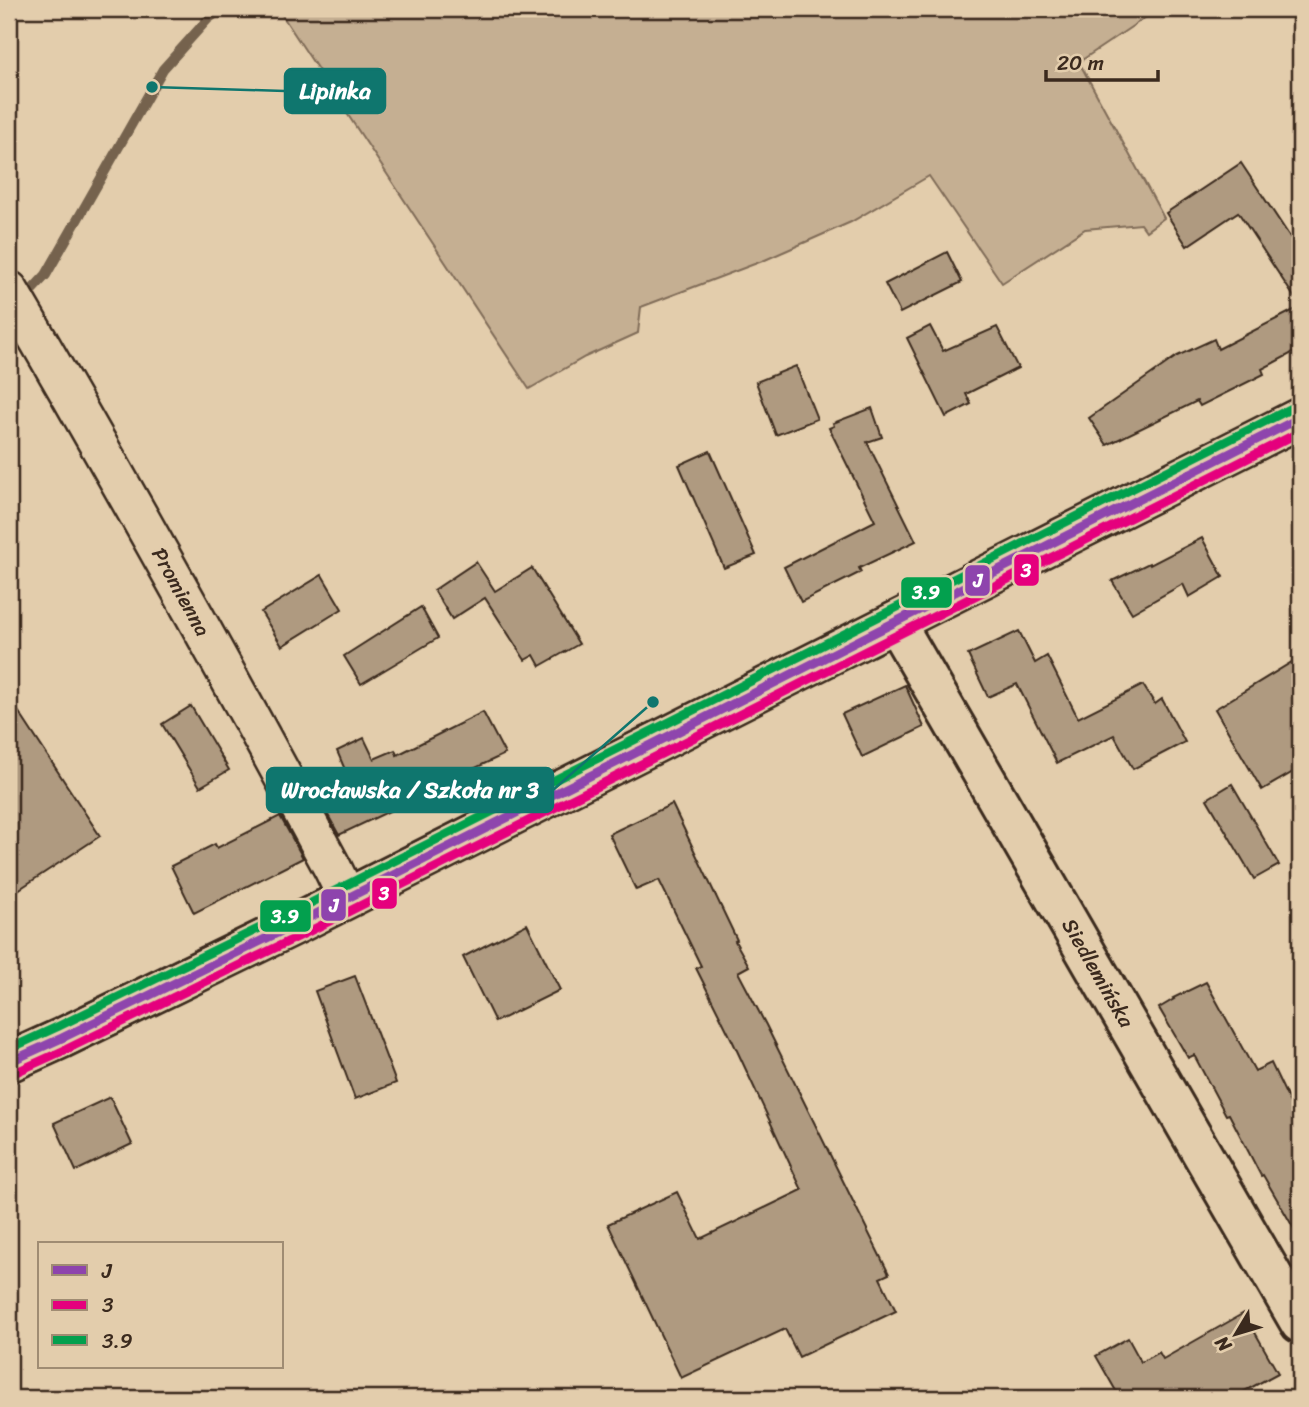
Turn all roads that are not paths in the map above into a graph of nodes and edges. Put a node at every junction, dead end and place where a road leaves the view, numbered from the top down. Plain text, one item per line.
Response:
1 (9, 290) edge
2 (1300, 418) edge
3 (895, 622) junction
4 (347, 898) junction
5 (9, 1062) edge
6 (1300, 1323) edge

1 - 4 street, Promienna
2 - 3 main road
3 - 4 main road
3 - 6 main road, Siedlemińska
4 - 5 main road

